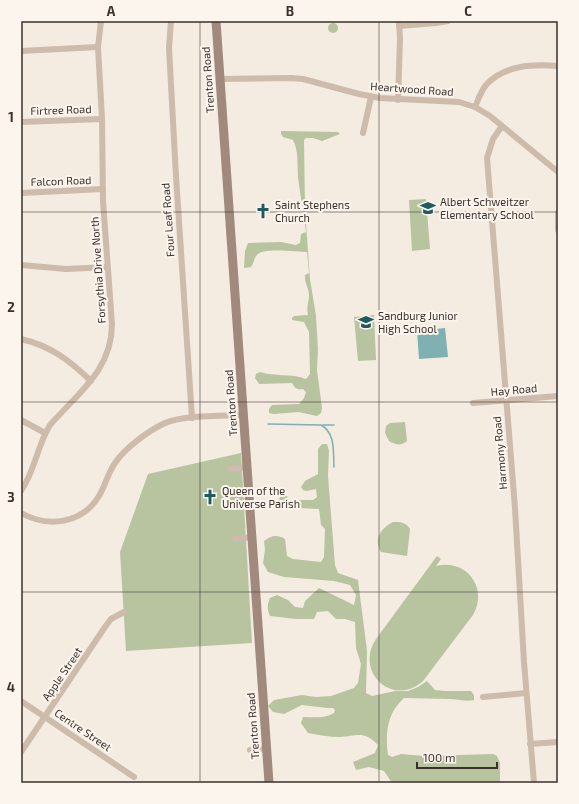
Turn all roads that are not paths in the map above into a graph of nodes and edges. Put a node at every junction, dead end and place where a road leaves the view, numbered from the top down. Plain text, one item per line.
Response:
1 (101, 21) edge
2 (171, 21) edge
3 (216, 21) edge
4 (448, 21) edge
5 (399, 24) edge
6 (98, 47) junction
7 (21, 51) edge
8 (558, 66) edge
9 (220, 79) junction
10 (371, 97) junction
11 (398, 100) junction
12 (474, 107) junction
13 (102, 119) junction
14 (21, 122) edge
15 (502, 126) junction
16 (363, 133) dead end
17 (558, 172) edge
18 (103, 190) junction
19 (21, 193) edge
20 (558, 213) edge
21 (558, 230) edge
22 (21, 265) edge
23 (108, 267) junction
24 (21, 339) edge
25 (91, 380) junction
26 (558, 396) edge
27 (506, 400) junction
28 (473, 403) dead end
29 (243, 415) junction
30 (192, 418) junction
31 (21, 420) edge
32 (45, 433) junction
33 (247, 467) junction
34 (230, 469) dead end
35 (21, 491) edge
36 (21, 513) edge
37 (252, 537) junction
38 (235, 539) dead end
39 (124, 612) dead end
40 (526, 693) junction
41 (483, 697) dead end
42 (21, 701) edge
43 (45, 717) junction
44 (558, 742) edge
45 (530, 744) junction
46 (267, 749) junction
47 (250, 750) dead end
48 (21, 752) edge
49 (134, 777) dead end
50 (269, 783) edge
51 (534, 783) edge

1 - 6 street, Forsythia Drive North
2 - 30 street, Four Leaf Road
3 - 9 main road, Trenton Road
4 - 5 street
5 - 11 street
6 - 7 street
6 - 13 street, Forsythia Drive North
8 - 12 street
9 - 10 street, Heartwood Road
9 - 29 main road, Trenton Road
10 - 11 street, Heartwood Road
10 - 16 street
11 - 12 street, Heartwood Road
12 - 15 street, Heartwood Road
13 - 14 street, Firtree Road
13 - 18 street, Forsythia Drive North
15 - 17 street, Heartwood Road
15 - 27 street, Harmony Road
18 - 19 street, Falcon Road
18 - 23 street, Forsythia Drive North
20 - 21 street
22 - 23 street
23 - 25 street, Forsythia Drive North
24 - 25 street
25 - 32 street, Forsythia Drive North
26 - 27 street, Hay Road
27 - 28 street, Hay Road
27 - 40 street, Harmony Road
29 - 30 street
29 - 33 main road, Trenton Road
30 - 36 street
31 - 32 street
32 - 35 street, Forsythia Drive North
33 - 34 street
33 - 37 main road, Trenton Road
37 - 38 street
37 - 46 main road, Trenton Road
39 - 43 street, Apple Street
40 - 41 street
40 - 45 street, Harmony Road
42 - 43 street, Centre Street
43 - 48 street, Apple Street
43 - 49 street, Centre Street
44 - 45 street
45 - 51 street, Harmony Road
46 - 47 street
46 - 50 main road, Trenton Road

